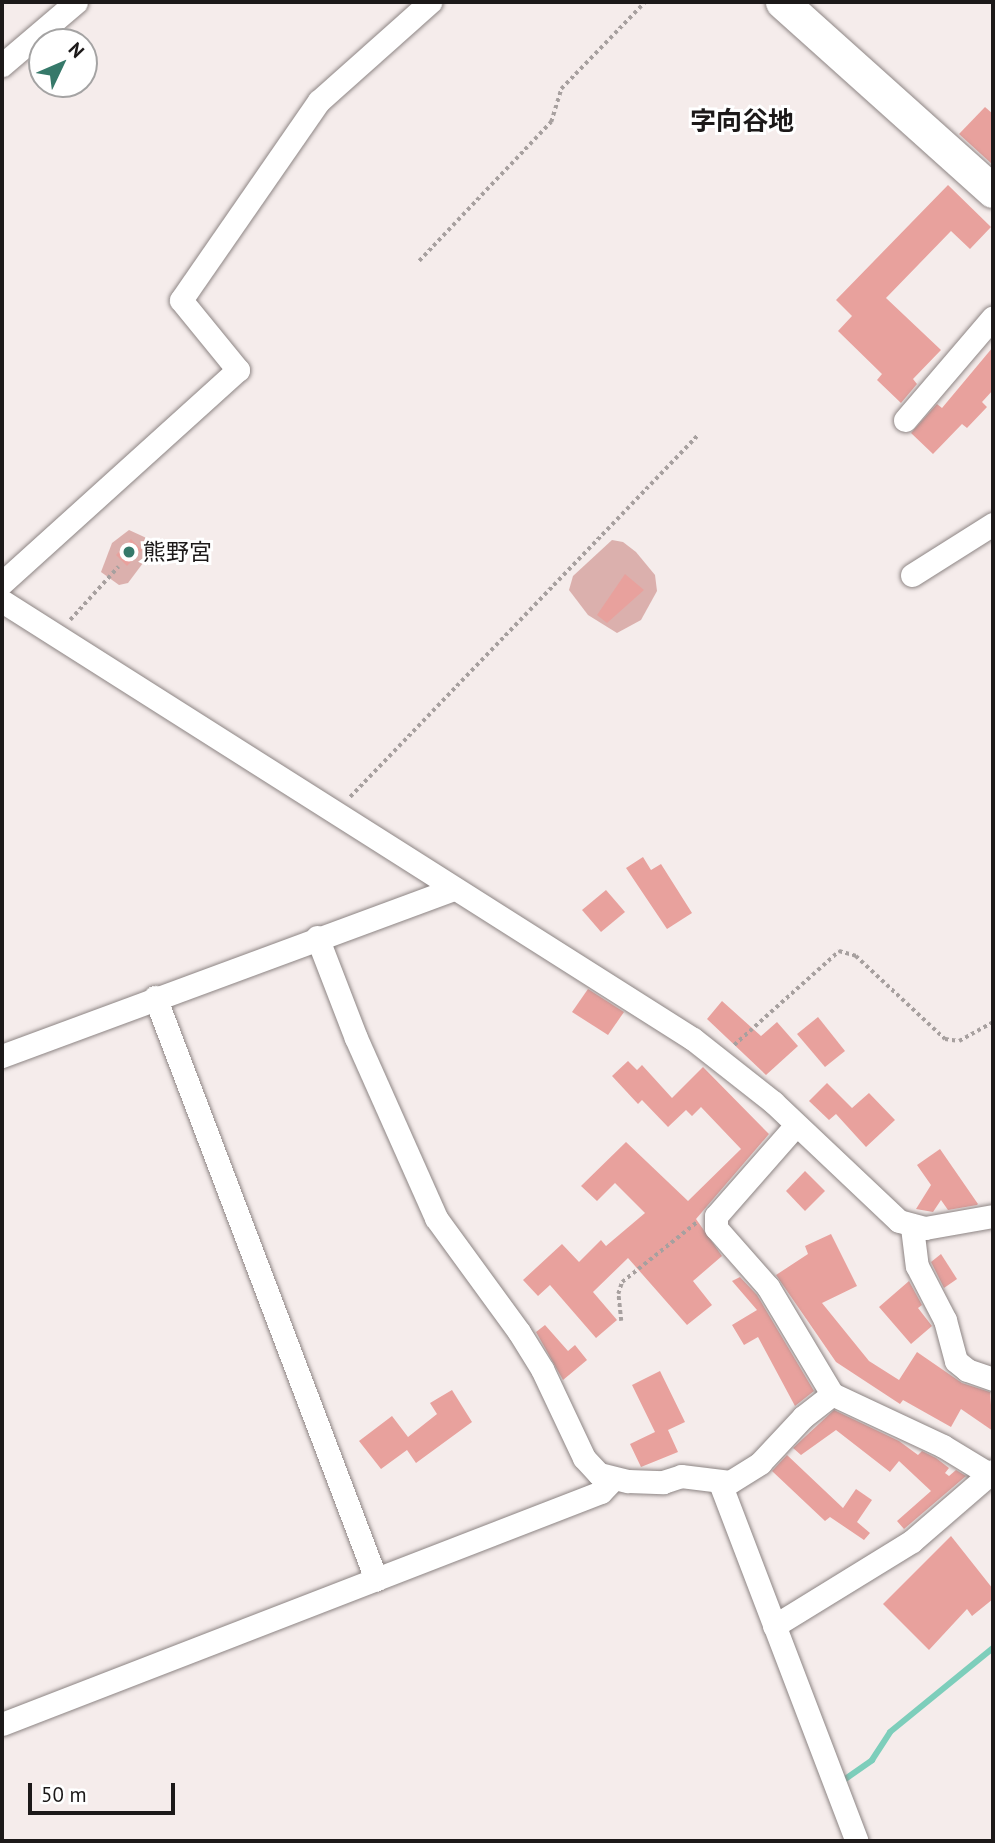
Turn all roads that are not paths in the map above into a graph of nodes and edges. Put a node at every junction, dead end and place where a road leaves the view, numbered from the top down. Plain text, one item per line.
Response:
1 (76, 2) edge
2 (430, 2) edge
3 (782, 2) edge
4 (2, 65) edge
5 (993, 191) edge
6 (993, 317) edge
7 (905, 420) dead end
8 (993, 524) edge
9 (912, 575) dead end
10 (2, 583) edge
11 (6, 610) edge
12 (453, 889) junction
13 (317, 937) junction
14 (155, 998) junction
15 (2, 1056) edge
16 (796, 1125) junction
17 (993, 1216) edge
18 (912, 1227) junction
19 (993, 1379) edge
20 (832, 1394) junction
21 (991, 1472) edge
22 (612, 1480) junction
23 (720, 1483) junction
24 (376, 1579) junction
25 (774, 1626) junction
26 (2, 1724) edge
27 (857, 1841) edge

1 - 4 street
2 - 10 street
3 - 5 street
6 - 7 street
8 - 9 street
11 - 12 street
12 - 13 street
12 - 16 street
13 - 14 street
13 - 22 street
14 - 15 street
14 - 24 street
16 - 18 street
16 - 20 street
17 - 18 street
18 - 19 street
20 - 21 street
20 - 23 street
21 - 25 street
22 - 23 street
22 - 24 street
23 - 25 street
24 - 26 street
25 - 27 street

